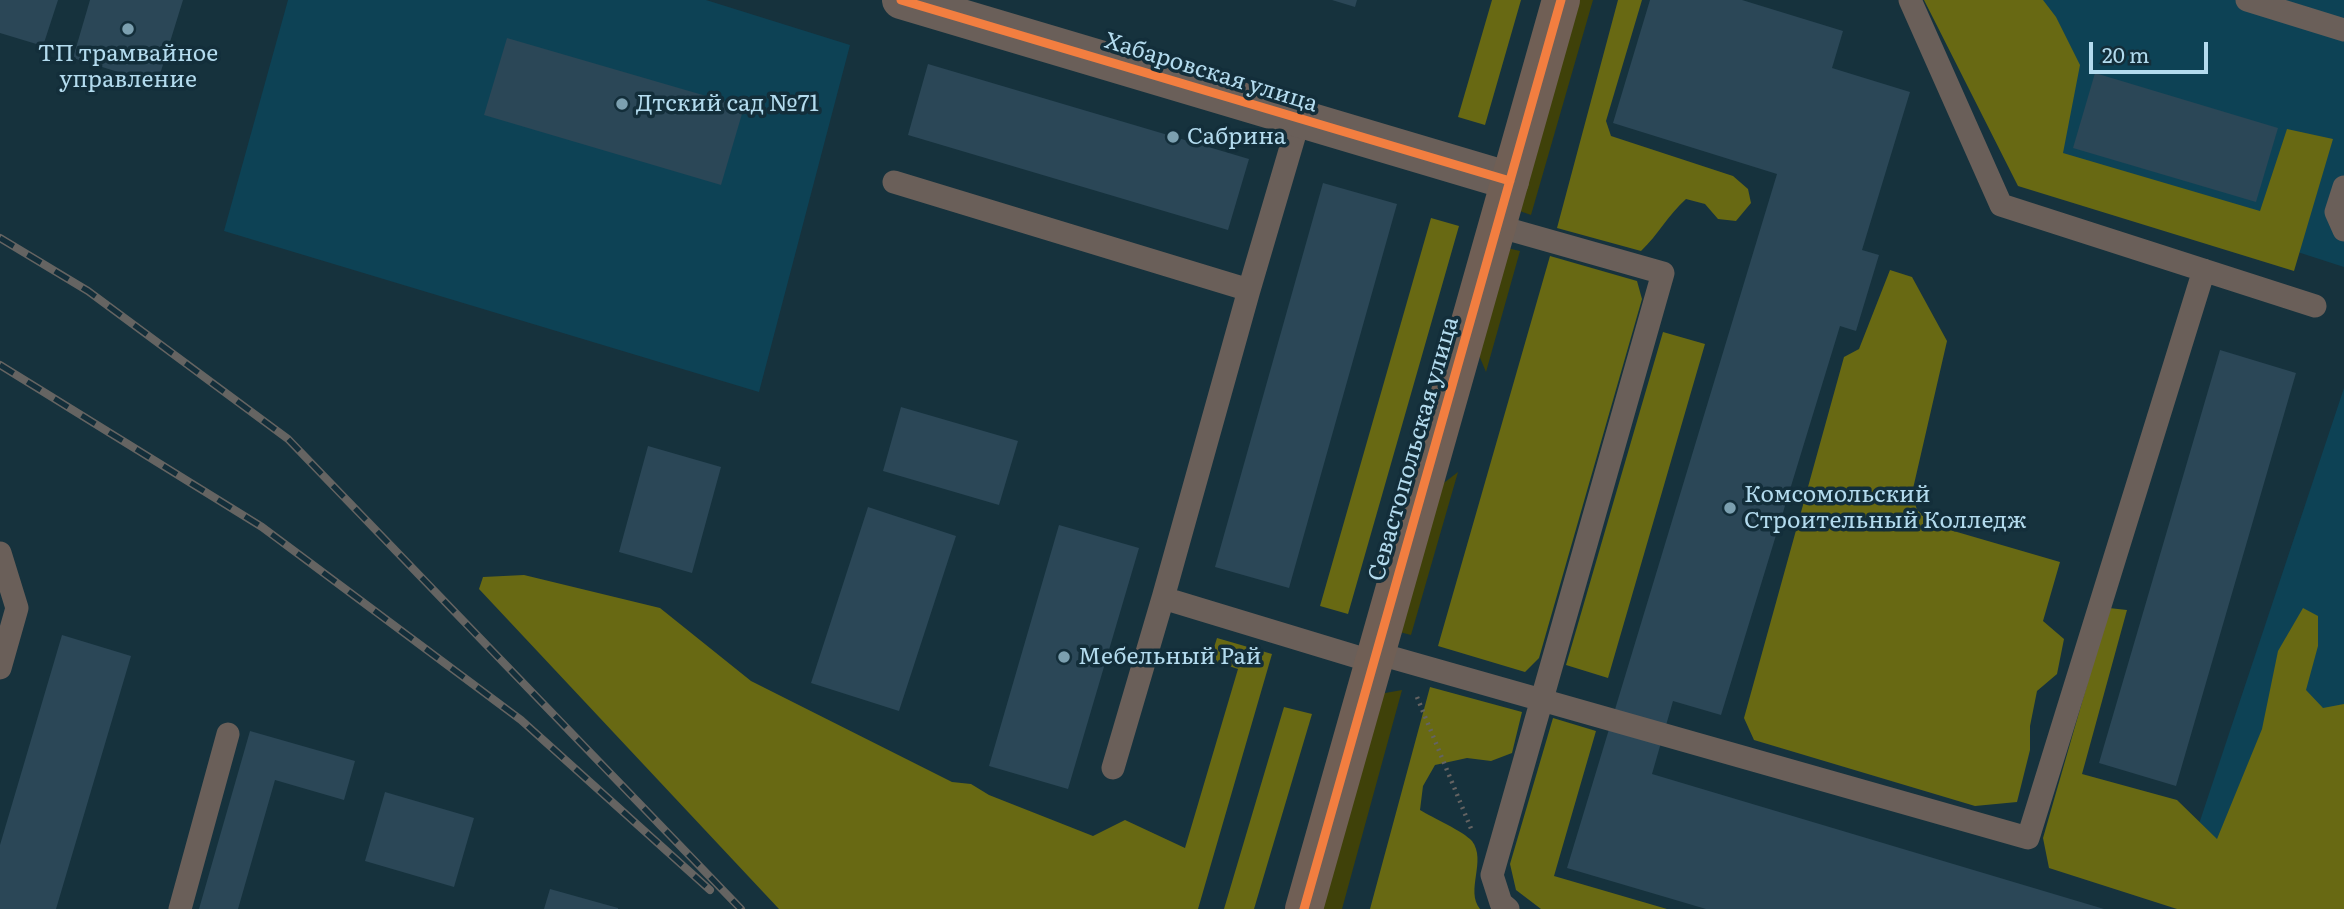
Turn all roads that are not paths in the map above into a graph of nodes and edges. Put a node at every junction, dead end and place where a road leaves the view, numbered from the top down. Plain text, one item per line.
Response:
1 (901, 0) edge
2 (1561, 0) edge
3 (1910, 0) edge
4 (2247, 0) edge
5 (2344, 30) edge
6 (1299, 120) junction
7 (1510, 181) junction
8 (894, 182) dead end
9 (2344, 187) edge
10 (1497, 226) junction
11 (2344, 230) edge
12 (2204, 270) junction
13 (1249, 290) junction
14 (2315, 306) dead end
15 (0, 553) edge
16 (1163, 598) junction
17 (1375, 657) junction
18 (0, 668) edge
19 (1542, 700) junction
20 (228, 734) dead end
21 (1113, 768) dead end
22 (180, 909) edge
23 (1304, 909) edge
24 (1508, 909) edge

1 - 6 street, Хабаровская улица
2 - 7 street, Севастопольская улица
3 - 12 lane
4 - 5 lane
6 - 7 street, Хабаровская улица
6 - 13 lane
7 - 10 street, Севастопольская улица
8 - 13 lane
9 - 11 lane
10 - 17 street, Севастопольская улица
10 - 19 lane
12 - 14 lane
12 - 19 lane
13 - 16 lane
15 - 18 lane
16 - 17 lane
16 - 21 lane
17 - 19 lane
17 - 23 street, Севастопольская улица
19 - 24 lane
20 - 22 lane

